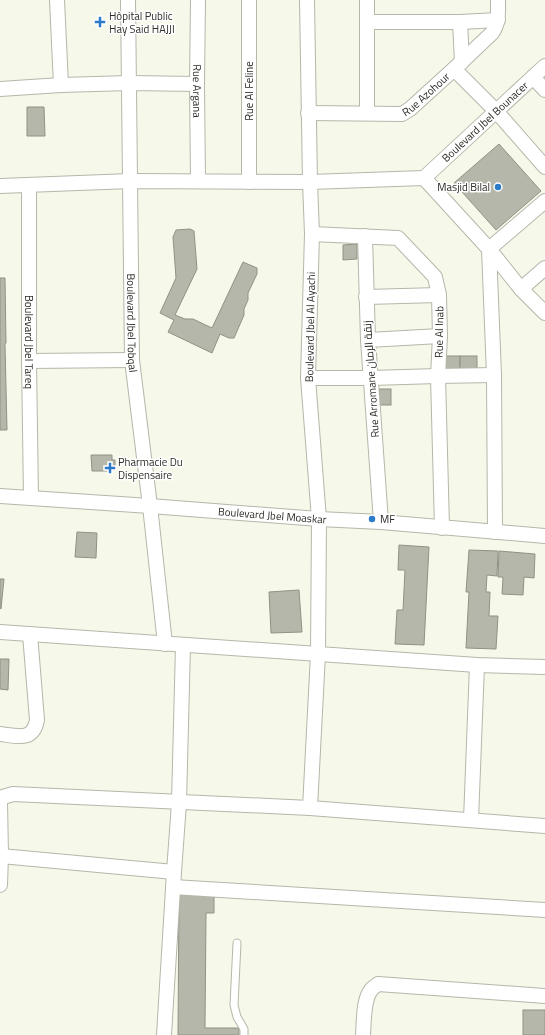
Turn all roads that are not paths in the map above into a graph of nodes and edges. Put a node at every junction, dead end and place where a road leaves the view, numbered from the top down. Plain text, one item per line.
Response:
1 (57, 0) edge
2 (128, 0) edge
3 (198, 0) edge
4 (249, 0) edge
5 (307, 0) edge
6 (367, 0) edge
7 (498, 0) edge
8 (498, 20) junction
9 (367, 22) junction
10 (460, 22) junction
11 (458, 66) junction
12 (545, 66) edge
13 (533, 77) junction
14 (129, 83) junction
15 (197, 84) junction
16 (61, 85) junction
17 (0, 90) edge
18 (545, 90) edge
19 (496, 111) junction
20 (308, 113) junction
21 (366, 113) junction
22 (545, 167) edge
23 (424, 178) junction
24 (131, 181) junction
25 (198, 181) junction
26 (249, 182) junction
27 (310, 182) junction
28 (29, 185) junction
29 (0, 186) edge
30 (545, 201) edge
31 (312, 234) junction
32 (365, 236) junction
33 (489, 249) junction
34 (545, 268) edge
35 (522, 288) junction
36 (439, 295) junction
37 (366, 297) junction
38 (545, 313) edge
39 (440, 336) junction
40 (368, 340) junction
41 (132, 360) junction
42 (29, 361) junction
43 (494, 375) junction
44 (438, 376) junction
45 (308, 378) junction
46 (371, 378) junction
47 (0, 496) edge
48 (32, 498) junction
49 (150, 506) junction
50 (319, 519) junction
51 (381, 522) junction
52 (442, 528) junction
53 (495, 532) junction
54 (545, 536) edge
55 (0, 632) edge
56 (30, 634) junction
57 (165, 644) junction
58 (184, 645) junction
59 (318, 654) junction
60 (477, 665) junction
61 (545, 667) edge
62 (0, 734) edge
63 (180, 803) junction
64 (310, 808) junction
65 (470, 820) junction
66 (545, 826) edge
67 (1, 856) junction
68 (174, 872) junction
69 (0, 885) edge
70 (173, 886) junction
71 (545, 910) edge
72 (236, 943) dead end
73 (545, 996) edge
74 (164, 1035) edge
75 (244, 1035) edge
76 (363, 1035) edge

1 - 16 street
2 - 14 street, Boulevard Jbel Tobqal
3 - 15 street, Rue Argana
4 - 26 street, Rue Al Feline
5 - 20 street, Boulevard Jbel Al Ayachi
6 - 9 street
7 - 8 street
8 - 10 street
8 - 11 street, Rue Azohour
9 - 10 street
9 - 21 street
10 - 11 street
11 - 19 street
11 - 21 street, Rue Azohour
12 - 13 street, Boulevard Jbel Bounacer
13 - 18 street
13 - 19 street, Boulevard Jbel Bounacer
14 - 15 street
14 - 16 street
14 - 24 street, Boulevard Jbel Tobqal
15 - 25 street, Rue Argana
16 - 17 street
19 - 22 street
19 - 23 street, Boulevard Jbel Bounacer
20 - 21 street, Rue Azohour
20 - 27 street, Boulevard Jbel Al Ayachi
23 - 27 street
23 - 33 street
24 - 25 street
24 - 28 street
24 - 41 street, Boulevard Jbel Tobqal
25 - 26 street
26 - 27 street
27 - 31 street, Boulevard Jbel Al Ayachi
28 - 29 street
28 - 42 street, Boulevard Jbel Tareq
30 - 33 street
31 - 32 street, Rue Al Inab
31 - 45 street, Boulevard Jbel Al Ayachi
32 - 36 street, Rue Al Inab
32 - 37 street, Rue Arromane زنقة الرمان
33 - 35 street
33 - 43 street
34 - 35 street
35 - 38 street
36 - 37 street
36 - 39 street, Rue Al Inab
37 - 40 street, Rue Arromane زنقة الرمان
39 - 40 street
39 - 44 street, Rue Al Inab
40 - 46 street, Rue Arromane زنقة الرمان
41 - 42 street
41 - 49 street, Boulevard Jbel Tobqal
42 - 48 street, Boulevard Jbel Tareq
43 - 44 street
43 - 53 street
44 - 46 street
44 - 52 street, Rue Al Inab
45 - 46 street
45 - 50 street, Boulevard Jbel Al Ayachi
46 - 51 street, Rue Arromane زنقة الرمان
47 - 48 street, Boulevard Jbel Moaskar
48 - 49 street, Boulevard Jbel Moaskar
49 - 50 street, Boulevard Jbel Moaskar
49 - 57 street, Boulevard Jbel Tobqal
50 - 51 street, Boulevard Jbel Moaskar
50 - 59 street, Boulevard Jbel Al Ayachi
51 - 52 street, Boulevard Jbel Moaskar
52 - 53 street, Boulevard Jbel Moaskar
53 - 54 street, Boulevard Jbel Moaskar
55 - 56 street
56 - 57 street
56 - 62 street
57 - 58 street
58 - 59 street
58 - 63 street
59 - 60 street
59 - 64 street, Boulevard Jbel Al Ayachi
60 - 61 street
60 - 65 street
63 - 64 street
63 - 67 street
63 - 68 street
64 - 65 street
65 - 66 street
67 - 68 street
67 - 69 street
68 - 70 street
70 - 71 street
70 - 74 street
72 - 75 lane
73 - 76 street

